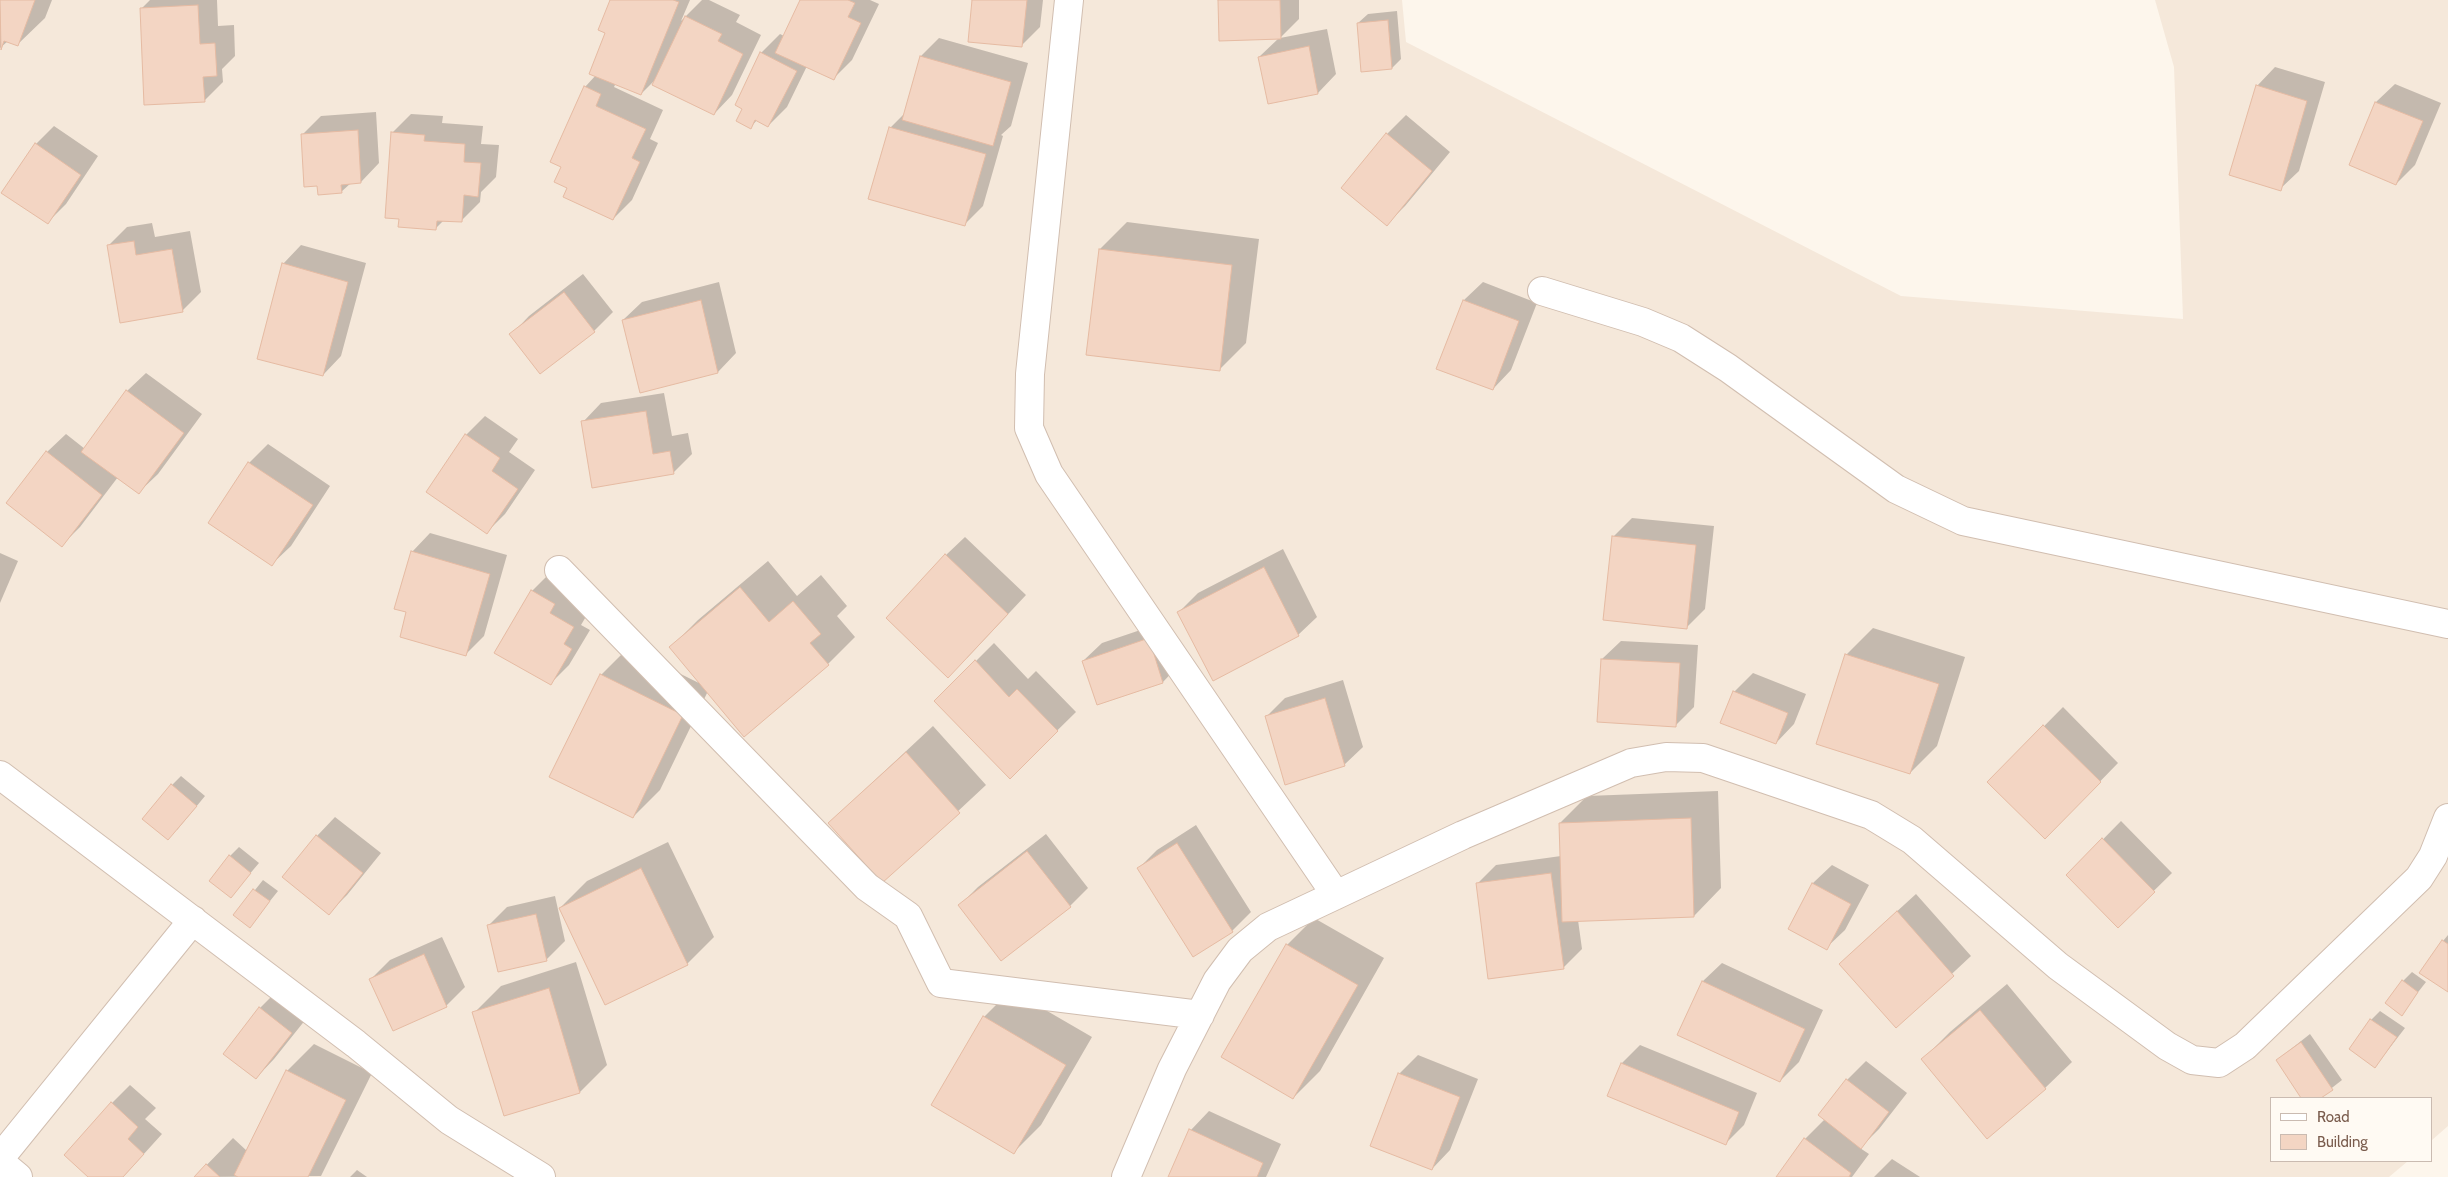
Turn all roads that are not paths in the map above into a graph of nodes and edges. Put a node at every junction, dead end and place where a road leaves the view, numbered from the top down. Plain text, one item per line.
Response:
1 (1069, 0) edge
2 (1542, 291) dead end
3 (559, 570) dead end
4 (2448, 624) edge
5 (0, 775) edge
6 (2448, 818) edge
7 (1336, 895) junction
8 (192, 920) junction
9 (1200, 1015) junction
10 (0, 1158) edge
11 (0, 1162) edge
12 (18, 1177) edge
13 (541, 1177) edge
14 (1126, 1177) edge

1 - 7 street
2 - 4 street
3 - 9 street
5 - 8 street
6 - 7 street
7 - 9 street
8 - 10 street
8 - 13 street
9 - 14 street
11 - 12 street

